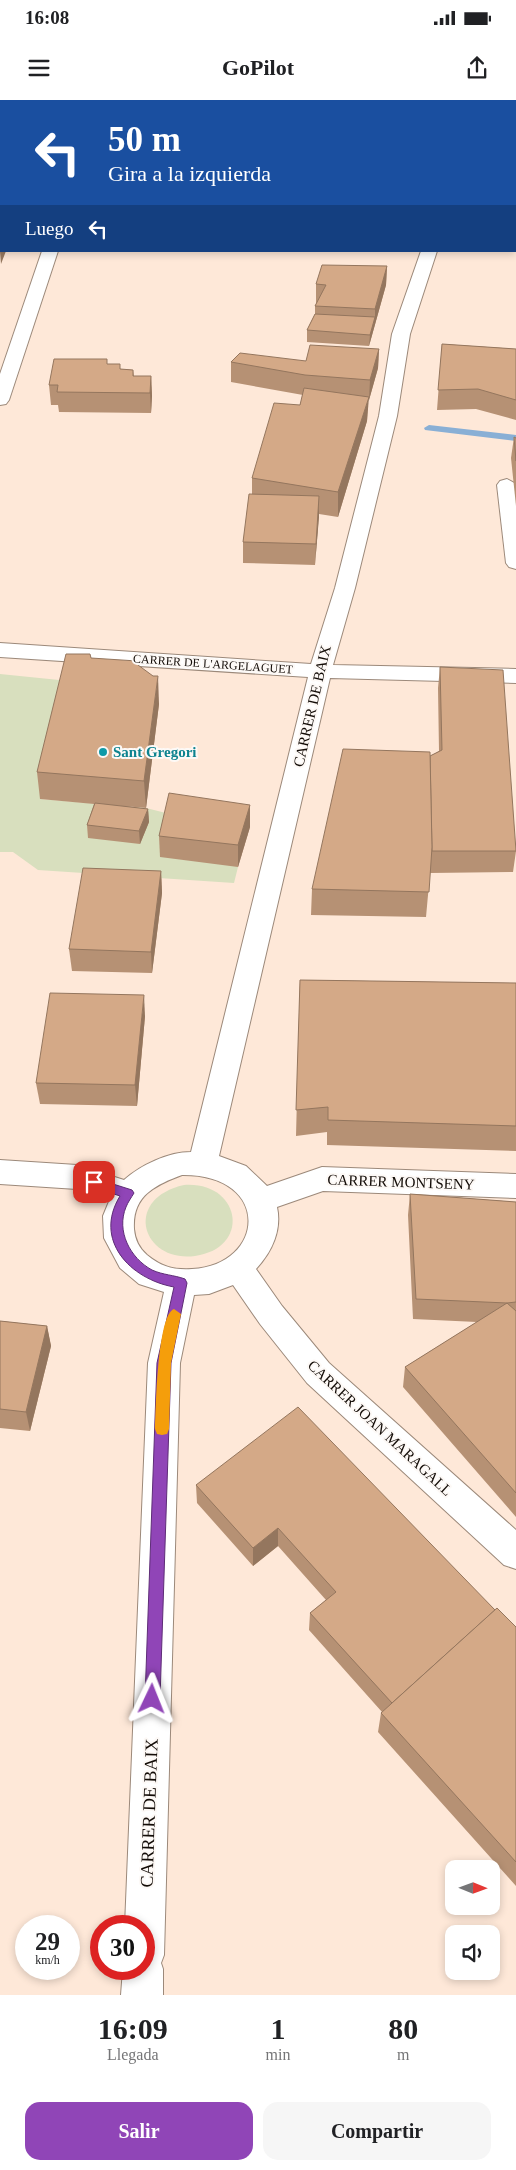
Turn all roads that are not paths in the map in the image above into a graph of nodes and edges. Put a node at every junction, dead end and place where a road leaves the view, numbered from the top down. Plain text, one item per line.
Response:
1 (50, 252) edge
2 (428, 252) edge
3 (0, 400) edge
4 (507, 485) dead end
5 (516, 564) edge
6 (0, 650) edge
7 (320, 671) junction
8 (516, 676) edge
9 (202, 1164) junction
10 (0, 1172) edge
11 (516, 1186) edge
12 (128, 1193) junction
13 (259, 1202) junction
14 (238, 1268) junction
15 (181, 1283) junction
16 (516, 1553) edge
17 (145, 1915) edge
18 (143, 1980) edge
19 (142, 1995) edge

1 - 3 street
2 - 7 street, CARRER DE BAIX
4 - 5 street
6 - 7 street, CARRER DE L'ARGELAGUET
7 - 8 street, CARRER DE L'ARGELAGUET
7 - 9 street, CARRER DE BAIX
9 - 12 street
9 - 13 street
10 - 12 street
11 - 13 street, CARRER MONTSENY
12 - 15 street
13 - 14 street
14 - 15 street
14 - 16 street, CARRER JOAN MARAGALL
15 - 17 street, CARRER DE BAIX
18 - 19 street

